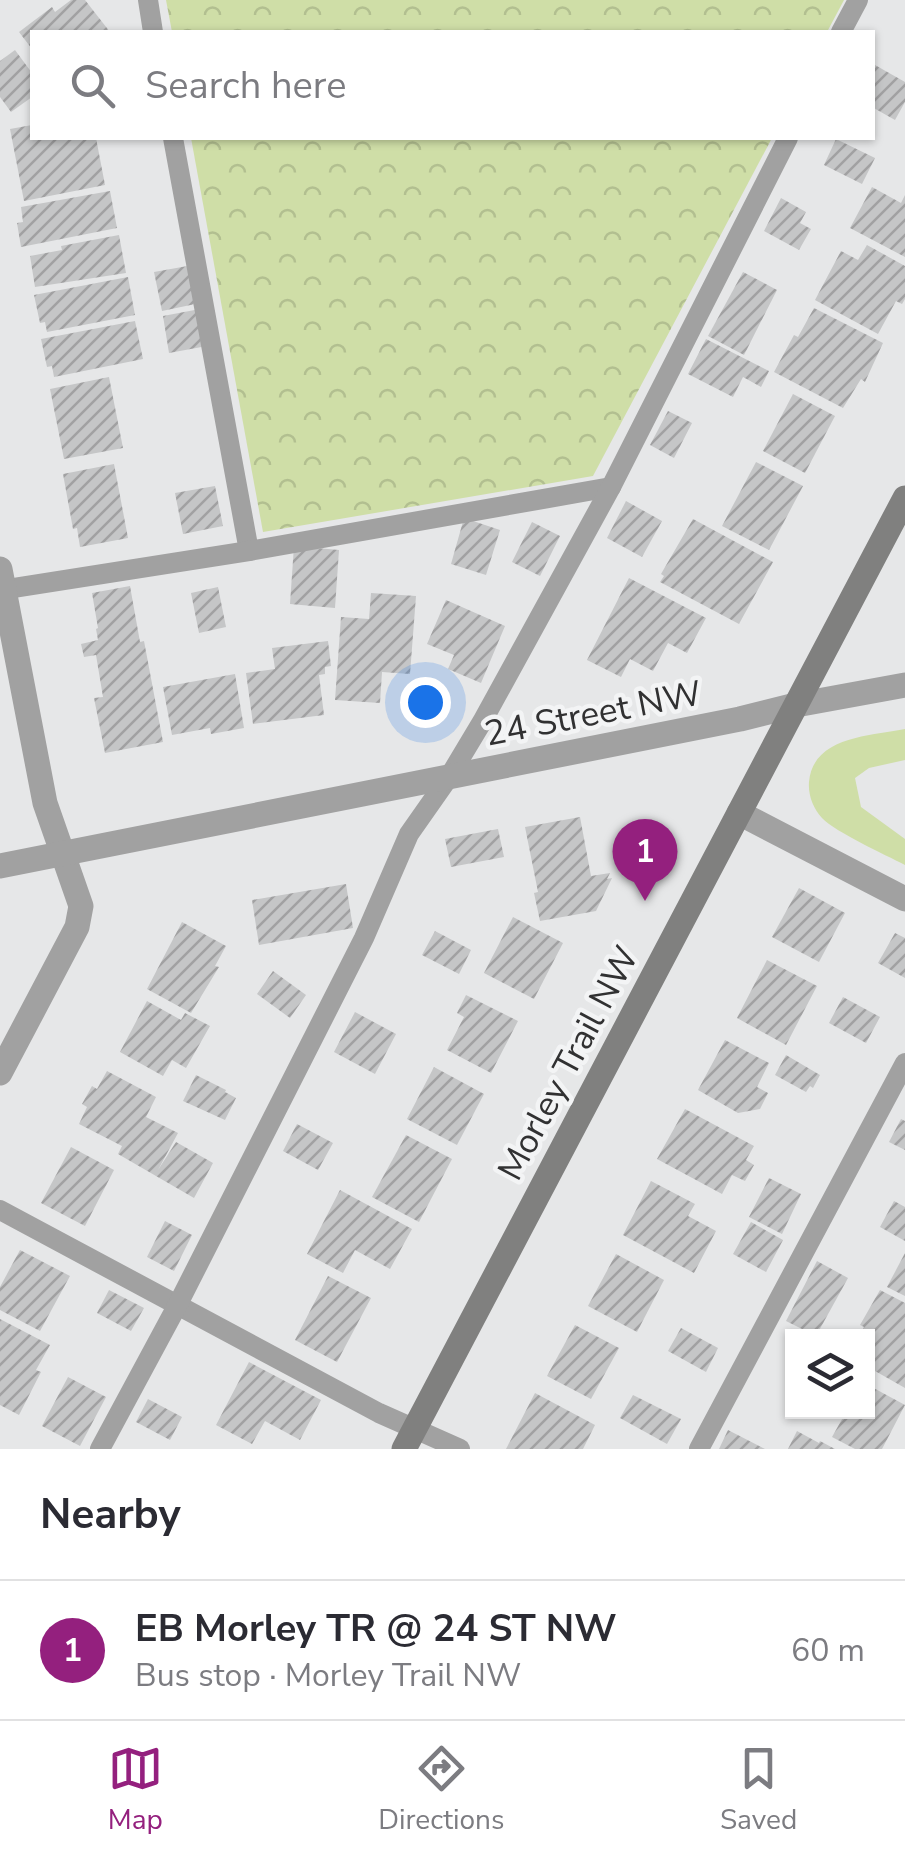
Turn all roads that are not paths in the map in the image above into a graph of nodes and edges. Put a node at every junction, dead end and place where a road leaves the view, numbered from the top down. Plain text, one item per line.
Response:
1 (148, 0) edge
2 (858, 0) edge
3 (154, 30) edge
4 (843, 30) edge
5 (173, 140) edge
6 (787, 140) edge
7 (611, 487) junction
8 (905, 498) edge
9 (248, 551) junction
10 (1, 583) edge
11 (905, 685) edge
12 (796, 705) junction
13 (449, 777) junction
14 (739, 813) junction
15 (62, 854) junction
16 (0, 866) edge
17 (905, 899) edge
18 (905, 1062) edge
19 (0, 1073) edge
20 (0, 1210) edge
21 (178, 1306) junction
22 (410, 1439) edge
23 (100, 1449) edge
24 (460, 1449) edge
25 (699, 1449) edge

1 - 3 lane
2 - 4 lane
5 - 9 lane
6 - 7 lane
7 - 9 lane
7 - 13 lane
8 - 12 street, Morley Trail NW
9 - 10 lane
10 - 15 street
11 - 12 street, 24 Street NW
12 - 13 street, 24 Street NW
12 - 14 street, Morley Trail NW
13 - 15 street, 24 Street NW
13 - 21 lane
14 - 17 street
14 - 22 street, Morley Trail NW
15 - 16 street, 24 Street NW
15 - 19 street
18 - 25 lane
20 - 21 lane
21 - 22 lane
21 - 23 lane
22 - 24 lane

